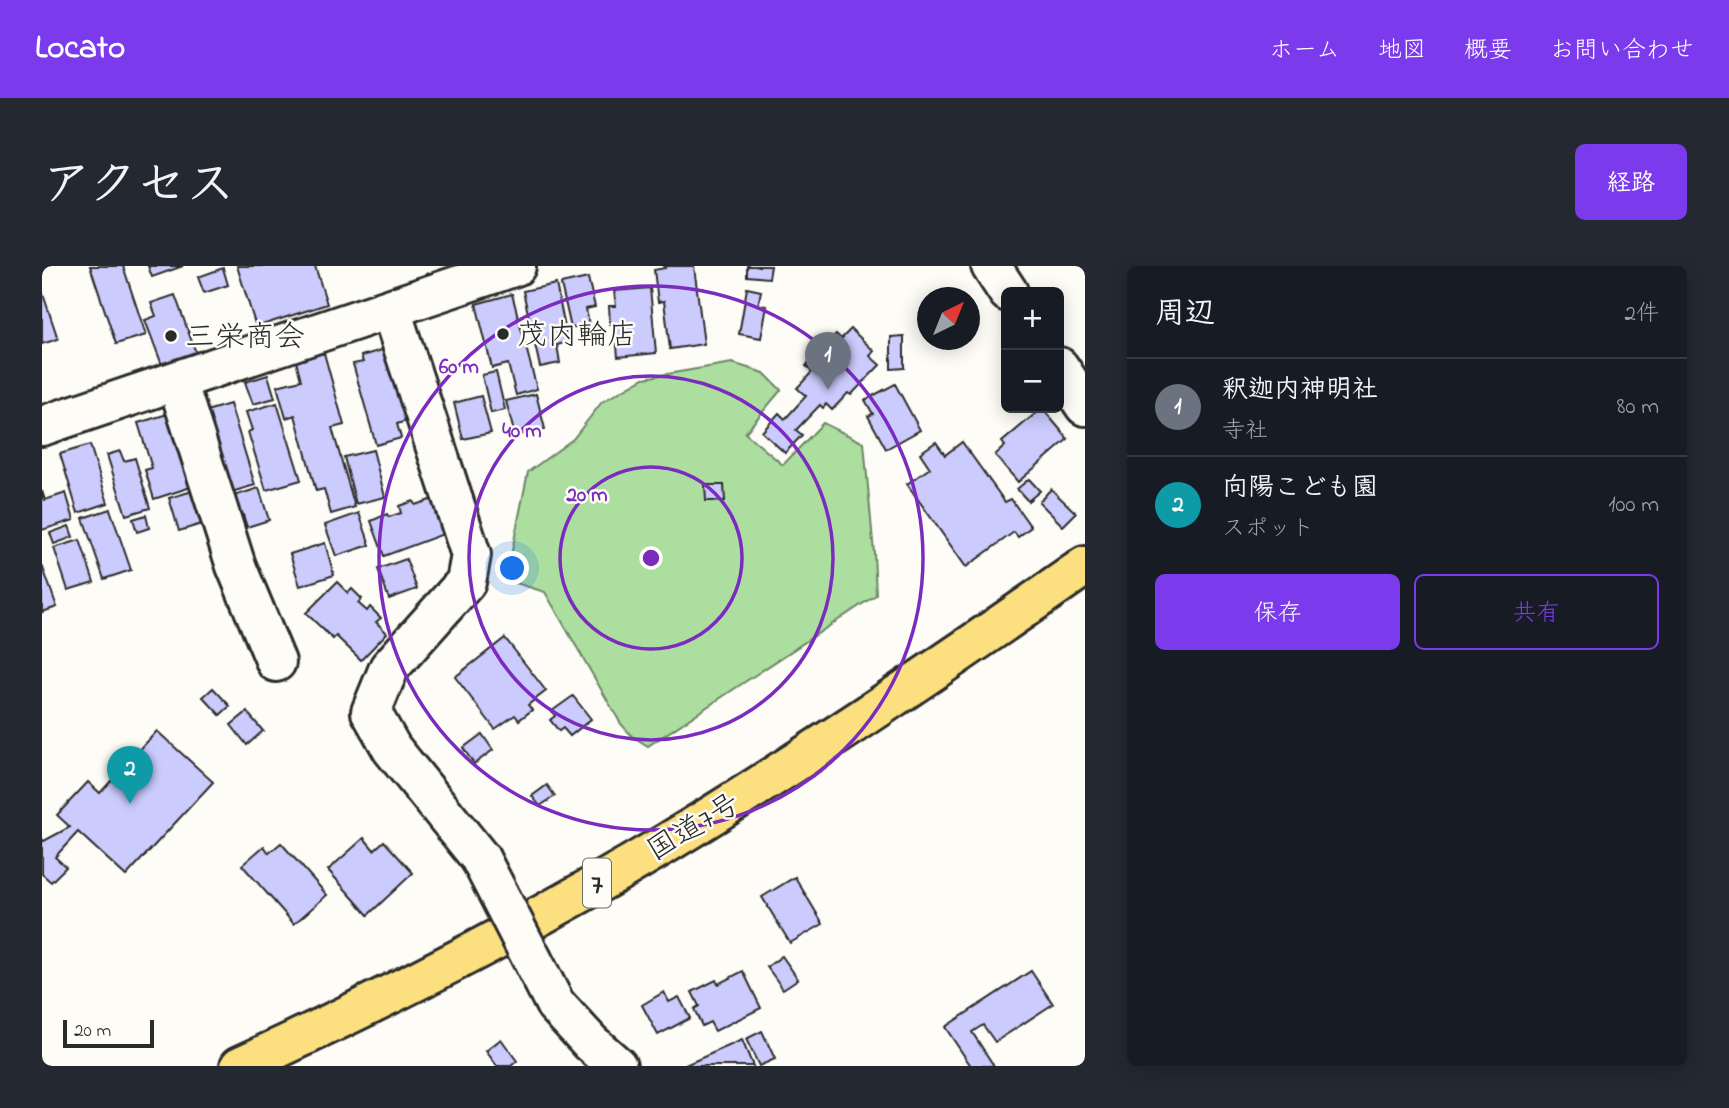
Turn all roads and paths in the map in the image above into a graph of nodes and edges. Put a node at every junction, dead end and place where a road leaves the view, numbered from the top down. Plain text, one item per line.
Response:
1 (516, 266) edge
2 (991, 266) edge
3 (1005, 287) edge
4 (391, 310) junction
5 (1064, 374) edge
6 (177, 381) junction
7 (1085, 406) edge
8 (42, 426) edge
9 (1085, 566) edge
10 (276, 662) dead end
11 (240, 1066) edge
12 (617, 1066) edge

1 - 4 street
2 - 3 street
4 - 6 street
4 - 12 street, bridge
5 - 7 street
6 - 8 street
6 - 10 street
9 - 11 highway, 国道7号 / 7

